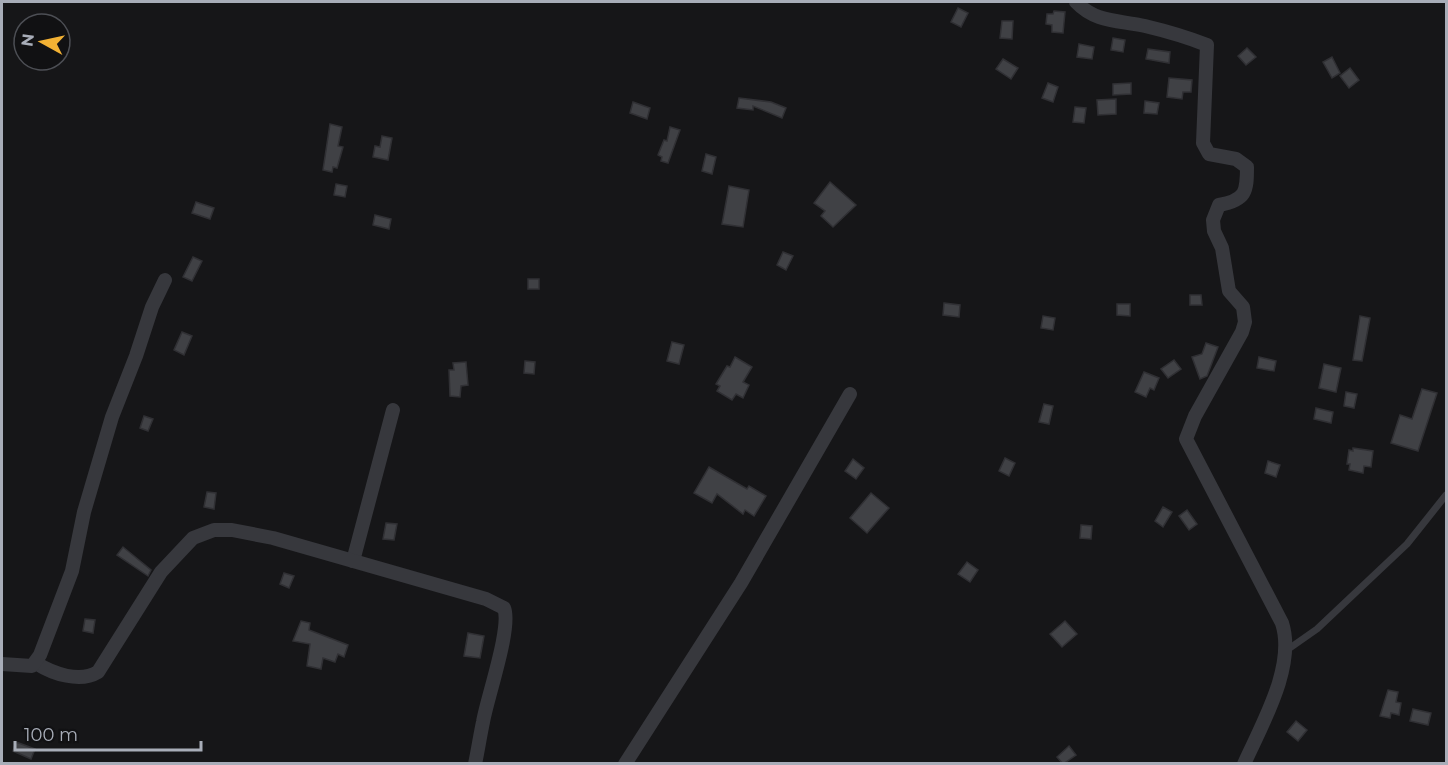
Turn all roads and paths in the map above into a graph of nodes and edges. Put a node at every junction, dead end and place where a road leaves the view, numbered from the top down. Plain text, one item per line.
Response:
1 (1076, 2) edge
2 (165, 280) dead end
3 (850, 394) dead end
4 (393, 410) dead end
5 (1446, 495) edge
6 (353, 561) junction
7 (1287, 650) junction
8 (36, 663) junction
9 (2, 664) edge
10 (476, 764) edge
11 (625, 764) edge
12 (1244, 764) edge

1 - 7 street
2 - 8 street
3 - 11 street
4 - 6 street
5 - 7 lane
6 - 8 street
6 - 10 street
7 - 12 street
8 - 9 street

